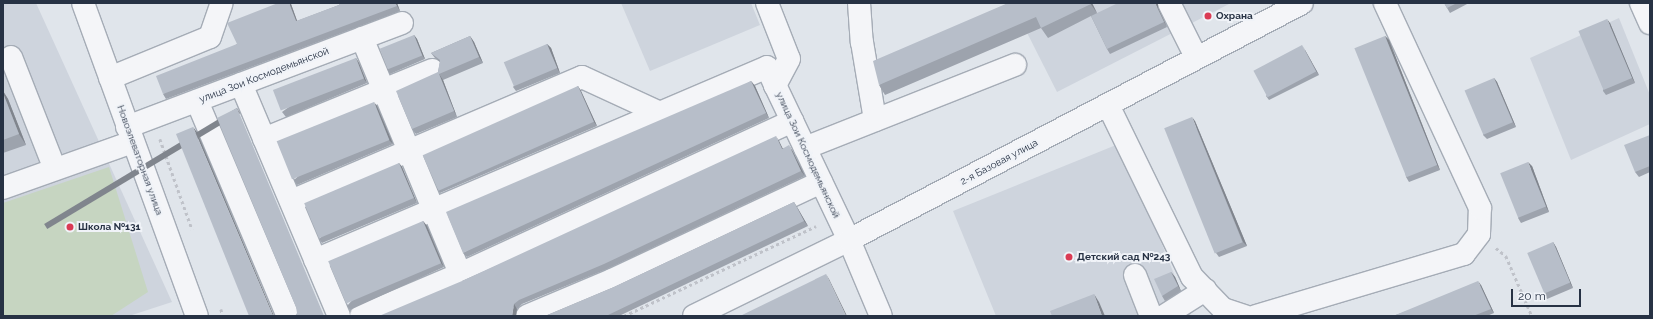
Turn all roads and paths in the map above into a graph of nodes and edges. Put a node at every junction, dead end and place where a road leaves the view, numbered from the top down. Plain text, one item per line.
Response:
1 (83, 3) edge
2 (222, 3) edge
3 (767, 3) edge
4 (859, 3) edge
5 (1169, 3) edge
6 (1302, 3) edge
7 (1385, 3) edge
8 (1641, 3) edge
9 (402, 23) dead end
10 (1650, 23) edge
11 (362, 38) junction
12 (11, 57) dead end
13 (1196, 57) junction
14 (1015, 65) dead end
15 (432, 70) dead end
16 (110, 78) junction
17 (241, 84) junction
18 (775, 85) junction
19 (383, 90) junction
20 (197, 101) junction
21 (1108, 105) junction
22 (660, 113) junction
23 (152, 118) junction
24 (792, 120) junction
25 (875, 120) junction
26 (130, 135) junction
27 (264, 139) junction
28 (805, 148) junction
29 (409, 152) junction
30 (55, 168) junction
31 (821, 182) junction
32 (3, 188) edge
33 (291, 201) junction
34 (433, 210) junction
35 (824, 223) dead end
36 (1479, 234) junction
37 (194, 235) dead end
38 (849, 240) junction
39 (315, 260) junction
40 (460, 274) junction
41 (1135, 275) dead end
42 (1205, 290) junction
43 (218, 301) dead end
44 (197, 316) edge
45 (223, 316) edge
46 (288, 316) edge
47 (339, 316) edge
48 (362, 316) edge
49 (527, 316) edge
50 (624, 316) edge
51 (694, 316) edge
52 (881, 316) edge
53 (1151, 316) edge
54 (1164, 316) edge
55 (1245, 316) edge
56 (1256, 316) edge
57 (1532, 316) edge

1 - 16 street, Новоэлеваторная улица
2 - 16 street
3 - 18 street, улица Зои Космодемьянской
4 - 25 street
5 - 13 street
6 - 13 street, 2-я Базовая улица
7 - 36 street
8 - 10 street
9 - 11 street, улица Зои Космодемьянской
11 - 17 street, улица Зои Космодемьянской
11 - 19 street
12 - 30 street
13 - 21 street, 2-я Базовая улица
14 - 25 street
15 - 19 street
16 - 26 street, Новоэлеваторная улица
17 - 20 street, улица Зои Космодемьянской
17 - 27 street
18 - 22 street
18 - 24 street, улица Зои Космодемьянской
19 - 27 street
19 - 29 street
20 - 23 street, улица Зои Космодемьянской
20 - 46 street
21 - 38 street, 2-я Базовая улица
21 - 42 street
22 - 29 street
22 - 34 street
23 - 26 street, улица Зои Космодемьянской
23 - 37 path
24 - 28 street, улица Зои Космодемьянской
24 - 40 street
25 - 28 street
26 - 30 street, улица Зои Космодемьянской
26 - 44 street, Новоэлеваторная улица
27 - 33 street
28 - 31 street, улица Зои Космодемьянской
29 - 33 street
29 - 34 street
30 - 32 street, улица Зои Космодемьянской
31 - 38 street, улица Зои Космодемьянской
31 - 49 street
33 - 39 street
34 - 39 street
34 - 40 street
35 - 50 path
36 - 56 street
36 - 57 path
38 - 51 street, 2-я Базовая улица
38 - 52 street, улица Зои Космодемьянской
39 - 47 street
40 - 48 street
41 - 53 street
42 - 54 street
42 - 55 street
43 - 45 path

